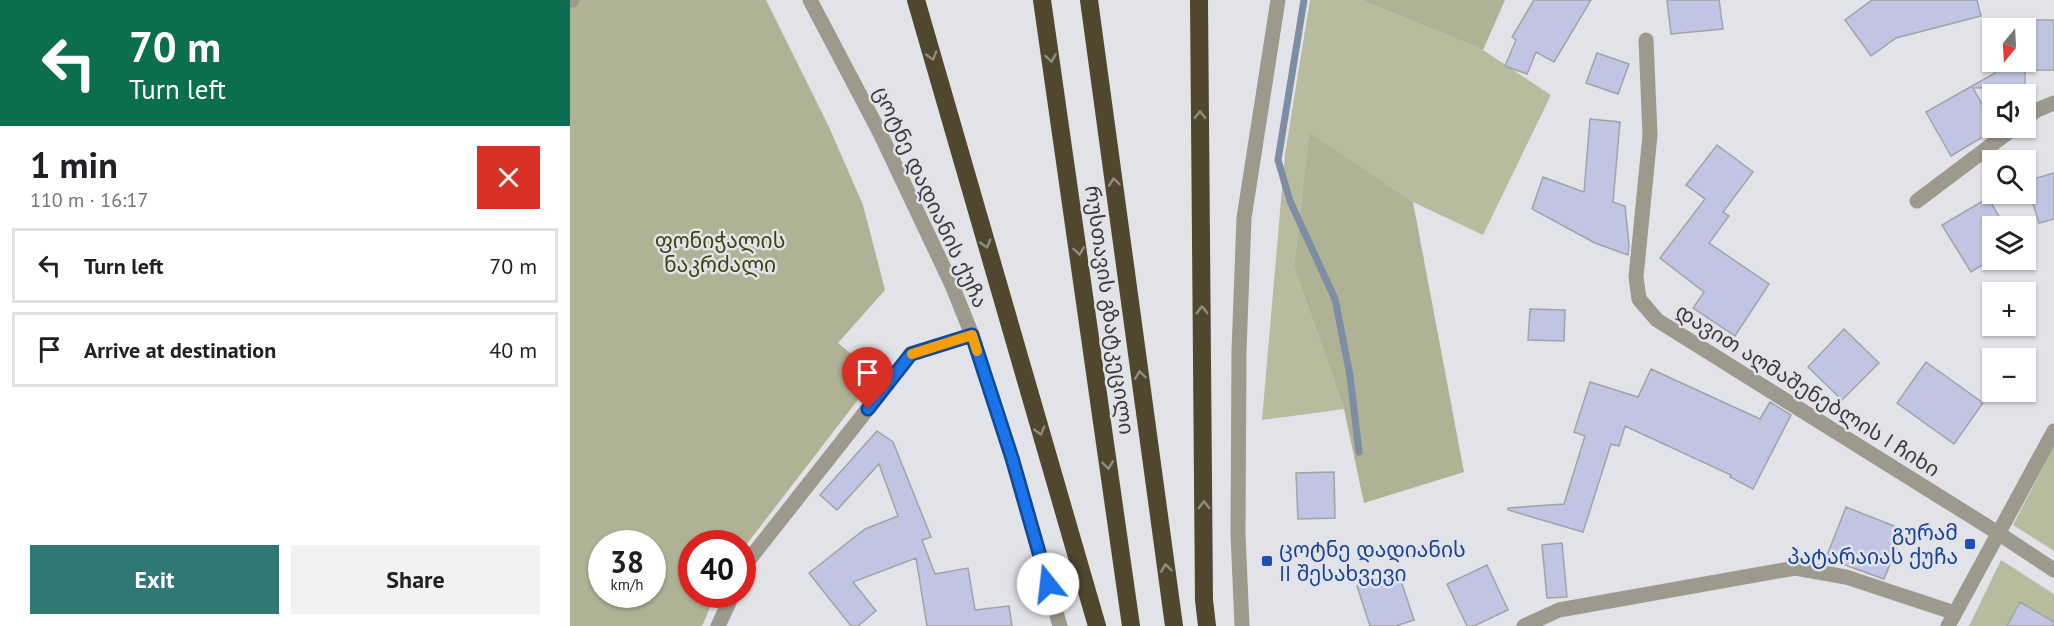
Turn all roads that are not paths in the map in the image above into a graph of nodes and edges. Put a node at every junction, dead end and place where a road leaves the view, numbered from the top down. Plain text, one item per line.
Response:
1 (810, 0) edge
2 (916, 0) edge
3 (1042, 0) edge
4 (1089, 0) edge
5 (1199, 0) edge
6 (1278, 0) edge
7 (1646, 40) dead end
8 (2054, 103) edge
9 (2036, 111) edge
10 (2001, 138) edge
11 (1917, 201) dead end
12 (972, 335) junction
13 (2054, 431) edge
14 (1998, 533) junction
15 (756, 551) edge
16 (2054, 570) edge
17 (726, 608) edge
18 (1952, 619) edge
19 (718, 626) edge
20 (1060, 626) edge
21 (1097, 626) edge
22 (1131, 626) edge
23 (1174, 626) edge
24 (1207, 626) edge
25 (1242, 626) edge
26 (1524, 626) edge

1 - 12 street, ცოტნე დადიანის ქუჩა
2 -> 21 highway
3 -> 22 highway, რუსთავის გზატკეცილი
23 -> 4 highway, რუსთავის გზატკეცილი
24 -> 5 highway
6 - 25 street
7 - 14 street, დავით აღმაშენებლის I ჩიხი
8 - 9 street
10 - 11 street
12 - 15 street
12 - 20 street, ცოტნე დადიანის ქუჩა
13 - 14 street
14 - 16 street
14 - 18 street
17 - 19 street
18 - 26 street

